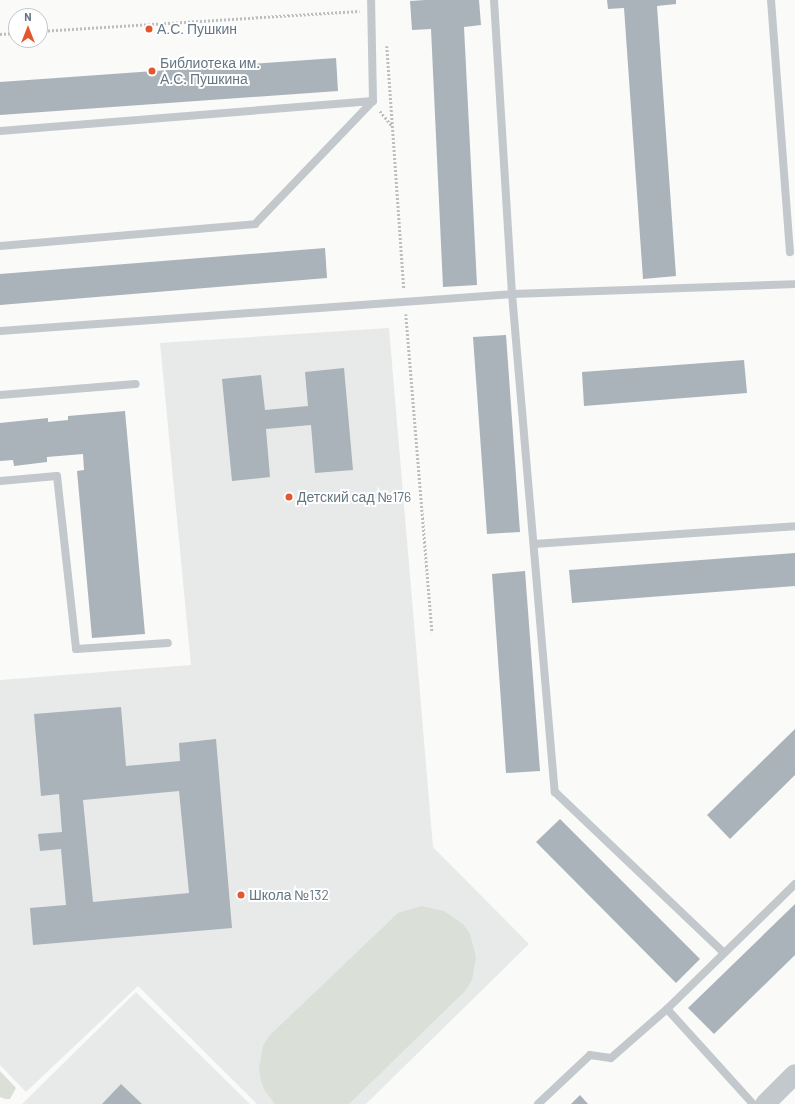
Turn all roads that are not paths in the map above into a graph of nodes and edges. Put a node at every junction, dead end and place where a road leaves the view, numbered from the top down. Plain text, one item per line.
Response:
1 (371, 0) edge
2 (494, 0) edge
3 (771, 0) edge
4 (373, 100) junction
5 (0, 131) edge
6 (0, 246) edge
7 (790, 252) dead end
8 (795, 284) edge
9 (512, 294) junction
10 (0, 331) edge
11 (136, 384) dead end
12 (0, 395) edge
13 (0, 482) edge
14 (795, 526) edge
15 (534, 544) junction
16 (168, 643) dead end
17 (795, 884) edge
18 (724, 953) junction
19 (667, 1009) junction
20 (795, 1074) edge
21 (538, 1104) edge
22 (752, 1104) edge
23 (765, 1104) edge

1 - 4 lane
2 - 9 lane
3 - 7 lane
4 - 5 lane
4 - 6 lane
8 - 9 lane
9 - 10 lane
9 - 15 lane
11 - 12 lane
13 - 16 lane
14 - 15 lane
15 - 18 lane
17 - 18 lane
18 - 19 lane
19 - 21 lane
19 - 22 lane
20 - 23 street

